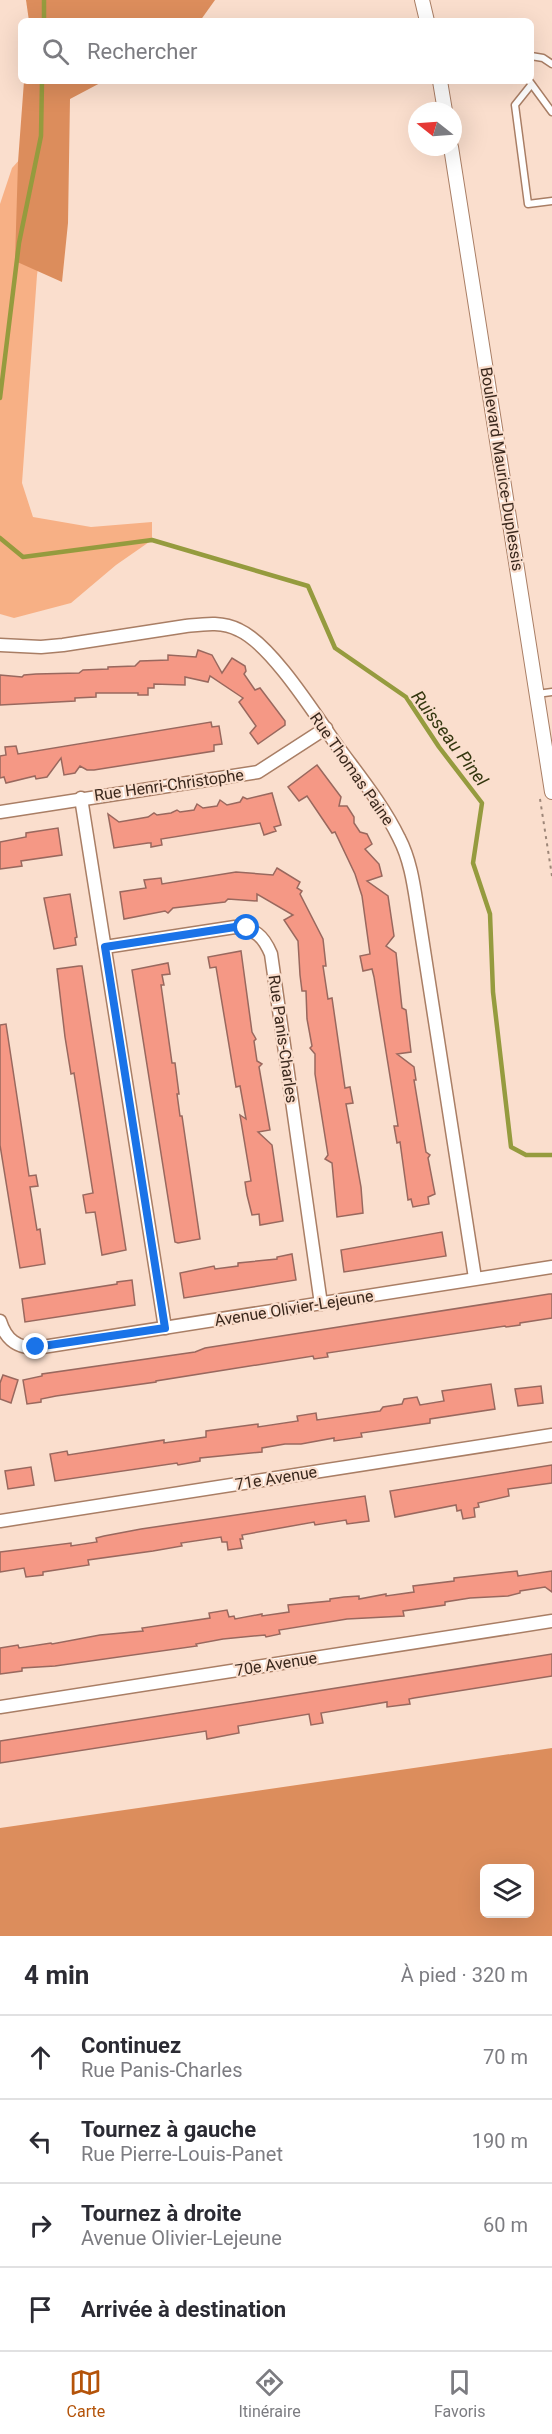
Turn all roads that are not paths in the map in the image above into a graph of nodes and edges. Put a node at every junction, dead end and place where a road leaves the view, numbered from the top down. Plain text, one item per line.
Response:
1 (423, 0) edge
2 (426, 18) edge
3 (534, 56) edge
4 (552, 64) edge
5 (440, 84) edge
6 (529, 84) edge
7 (531, 84) edge
8 (444, 102) edge
9 (552, 112) edge
10 (452, 156) edge
11 (552, 201) edge
12 (0, 645) edge
13 (552, 692) edge
14 (537, 694) junction
15 (326, 728) junction
16 (552, 792) edge
17 (81, 798) junction
18 (0, 812) edge
19 (105, 947) junction
20 (552, 1267) edge
21 (475, 1278) junction
22 (321, 1304) junction
23 (0, 1321) edge
24 (165, 1328) junction
25 (552, 1434) edge
26 (0, 1521) edge
27 (552, 1621) edge
28 (0, 1707) edge

1 - 2 street
3 - 4 lane
5 - 8 street
6 - 11 lane
7 - 9 lane
10 - 14 street, Boulevard Maurice-Duplessis
12 - 15 street, Rue Thomas Paine
13 - 14 lane
14 - 16 street, Boulevard Maurice-Duplessis
15 - 17 street, Rue Henri-Christophe
15 - 21 street, Rue Thomas Paine
17 - 18 street, Rue Henri-Christophe
17 - 19 street
19 - 22 street, Rue Panis-Charles
19 - 24 street
20 - 21 street, Avenue Olivier-Lejeune
21 - 22 street, Avenue Olivier-Lejeune
22 - 24 street, Avenue Olivier-Lejeune
23 - 24 street, Avenue Olivier-Lejeune
25 - 26 street, 71e Avenue
27 - 28 street, 70e Avenue

